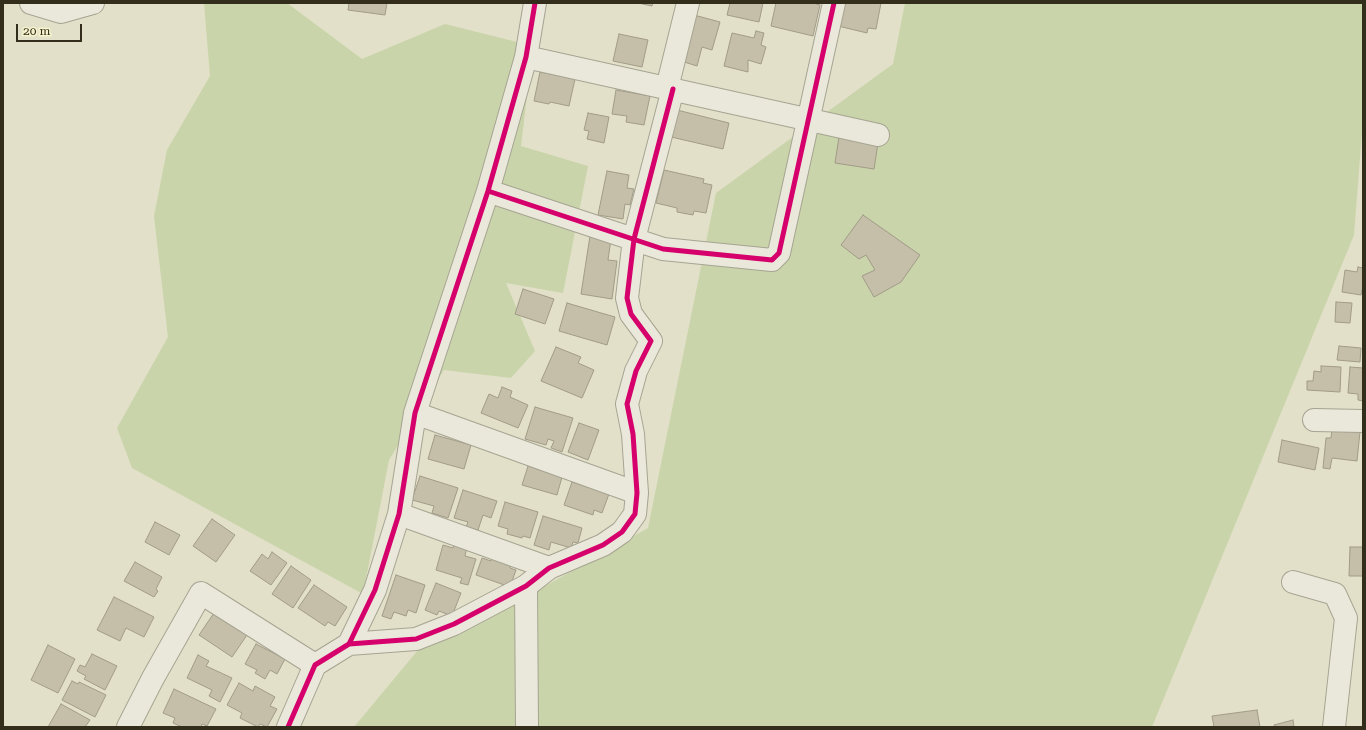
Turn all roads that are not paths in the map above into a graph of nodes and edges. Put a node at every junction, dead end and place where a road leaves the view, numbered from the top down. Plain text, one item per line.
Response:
1 (30, 3) edge
2 (93, 3) edge
3 (535, 3) edge
4 (688, 3) edge
5 (834, 3) edge
6 (526, 57) junction
7 (670, 89) junction
8 (809, 119) junction
9 (878, 135) dead end
10 (488, 192) junction
11 (634, 239) junction
12 (415, 413) junction
13 (1314, 420) dead end
14 (1363, 421) edge
15 (637, 493) junction
16 (399, 514) junction
17 (549, 568) junction
18 (1293, 582) dead end
19 (526, 586) junction
20 (349, 644) junction
21 (315, 665) junction
22 (128, 727) edge
23 (288, 727) edge
24 (527, 727) edge
25 (1334, 727) edge

1 - 2 street
3 - 6 street
4 - 7 street
5 - 8 street
6 - 7 street
6 - 10 street
7 - 8 street
7 - 11 street
8 - 9 street
8 - 11 street
10 - 11 street
10 - 12 street
11 - 15 street
12 - 15 street
12 - 16 street
13 - 14 street
15 - 17 street
16 - 17 street
16 - 20 street
17 - 19 street
18 - 25 street
19 - 20 street
19 - 24 street
20 - 21 street
21 - 22 street
21 - 23 street

